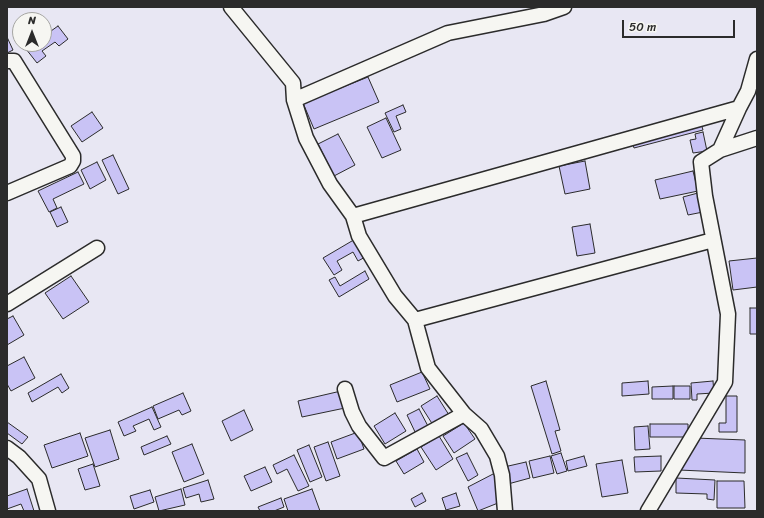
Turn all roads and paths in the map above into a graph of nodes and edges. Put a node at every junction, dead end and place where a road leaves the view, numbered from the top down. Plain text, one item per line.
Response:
1 (231, 7) edge
2 (564, 7) edge
3 (757, 59) edge
4 (7, 61) edge
5 (294, 100) junction
6 (738, 108) junction
7 (757, 138) edge
8 (720, 150) junction
9 (7, 193) edge
10 (353, 216) junction
11 (713, 240) junction
12 (97, 248) dead end
13 (7, 304) edge
14 (415, 320) junction
15 (345, 389) dead end
16 (464, 414) junction
17 (7, 448) edge
18 (48, 511) edge
19 (505, 511) edge
20 (648, 511) edge

1 - 5 street
2 - 5 street
3 - 6 street
4 - 9 street
5 - 10 street
6 - 8 street
6 - 10 street
7 - 8 street
8 - 11 street
10 - 14 street
11 - 14 street
11 - 20 street
12 - 13 street
14 - 16 street
15 - 16 street
16 - 19 street
17 - 18 street

